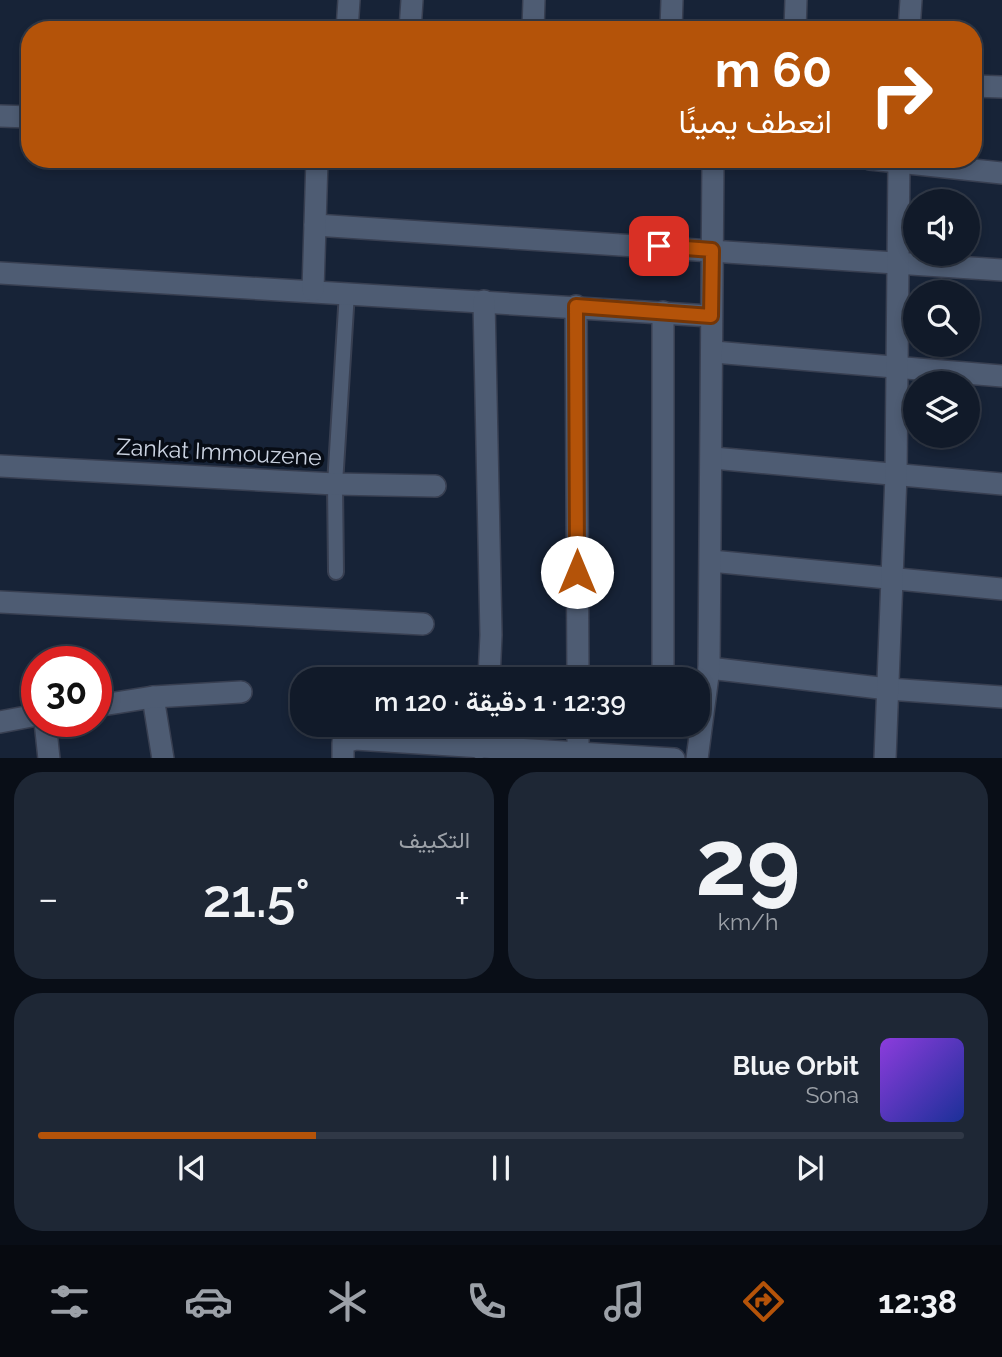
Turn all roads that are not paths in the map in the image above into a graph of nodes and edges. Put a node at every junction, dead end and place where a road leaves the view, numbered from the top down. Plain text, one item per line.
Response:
1 (349, 0) edge
2 (412, 0) edge
3 (534, 0) edge
4 (672, 0) edge
5 (796, 0) edge
6 (911, 0) edge
7 (348, 21) edge
8 (411, 21) edge
9 (533, 21) edge
10 (671, 21) edge
11 (795, 21) edge
12 (910, 21) edge
13 (982, 87) edge
14 (1002, 88) edge
15 (0, 116) edge
16 (21, 117) edge
17 (317, 168) edge
18 (713, 168) edge
19 (898, 168) edge
20 (962, 168) edge
21 (1002, 173) edge
22 (315, 225) junction
23 (712, 250) junction
24 (898, 263) junction
25 (1002, 270) edge
26 (0, 273) edge
27 (313, 290) junction
28 (347, 292) junction
29 (484, 301) junction
30 (576, 306) junction
31 (663, 312) junction
32 (711, 316) junction
33 (714, 352) junction
34 (895, 368) junction
35 (1002, 376) edge
36 (713, 458) junction
37 (0, 466) edge
38 (896, 475) junction
39 (335, 484) junction
40 (1002, 484) edge
41 (435, 486) dead end
42 (711, 561) junction
43 (336, 572) dead end
44 (891, 577) junction
45 (1002, 589) edge
46 (0, 602) edge
47 (423, 624) dead end
48 (490, 667) edge
49 (578, 667) edge
50 (663, 667) edge
51 (709, 667) edge
52 (710, 668) edge
53 (888, 689) junction
54 (241, 692) dead end
55 (153, 697) junction
56 (1002, 697) edge
57 (112, 703) edge
58 (21, 718) edge
59 (0, 722) edge
60 (47, 737) edge
61 (481, 737) edge
62 (578, 737) edge
63 (700, 737) edge
64 (479, 748) junction
65 (578, 753) junction
66 (49, 758) edge
67 (163, 758) edge
68 (343, 758) edge
69 (674, 758) edge
70 (697, 758) edge
71 (885, 758) edge

1 - 7 street
2 - 8 street
3 - 9 street
4 - 10 street
5 - 11 street
6 - 12 street
13 - 14 street
15 - 16 street
17 - 22 street
18 - 23 street
19 - 24 street
20 - 21 street
22 - 23 street
22 - 27 street
23 - 24 street
23 - 32 street
24 - 25 street
24 - 34 street
26 - 27 street
27 - 28 street
28 - 29 street
28 - 39 lane
29 - 30 street
29 - 48 street
30 - 31 street
30 - 49 street
31 - 32 street
31 - 50 street
32 - 33 street
33 - 34 street
33 - 36 street
34 - 35 street
34 - 38 street
36 - 38 street
36 - 42 street
37 - 39 street, Zankat Immouzene
38 - 40 street
38 - 44 street
39 - 41 street, Zankat Immouzene
39 - 43 lane
42 - 44 street
42 - 51 street
44 - 45 street
44 - 53 street
46 - 47 street
52 - 53 street
53 - 56 street
53 - 71 street
54 - 55 street
55 - 57 street
55 - 67 street
58 - 59 street
60 - 66 street
61 - 64 street
62 - 65 street
63 - 70 street
64 - 65 street
64 - 68 street
65 - 69 street

